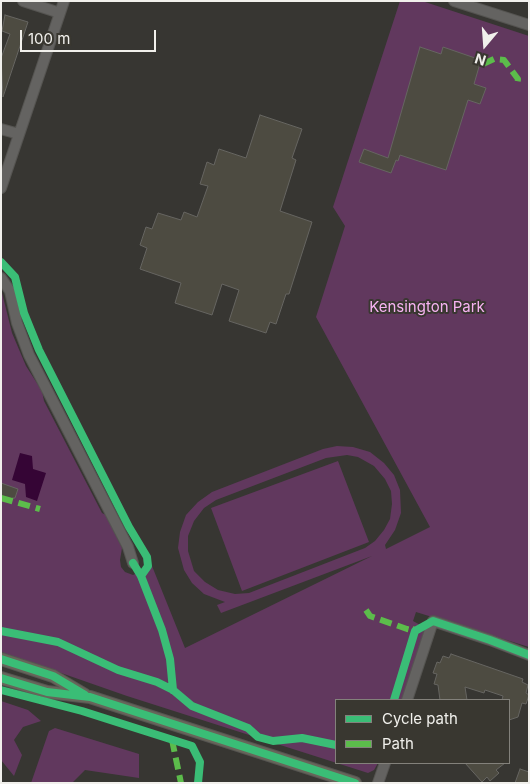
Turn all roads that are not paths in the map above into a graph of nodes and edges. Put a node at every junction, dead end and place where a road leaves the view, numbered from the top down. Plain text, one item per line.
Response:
1 (23, 1) edge
2 (64, 1) edge
3 (454, 1) edge
4 (60, 13) junction
5 (529, 25) edge
6 (1, 128) edge
7 (19, 134) junction
8 (1, 188) edge
9 (1, 278) edge
10 (132, 563) dead end
11 (529, 655) edge
12 (1, 660) edge
13 (1, 678) edge
14 (90, 698) junction
15 (407, 699) edge
16 (385, 764) edge
17 (355, 783) edge
18 (378, 783) edge

1 - 4 street
2 - 4 street
3 - 5 street
4 - 7 street
6 - 7 street
7 - 8 street
9 - 10 street
11 - 15 street
12 - 14 main road
13 - 14 main road
14 - 17 main road
16 - 18 street

